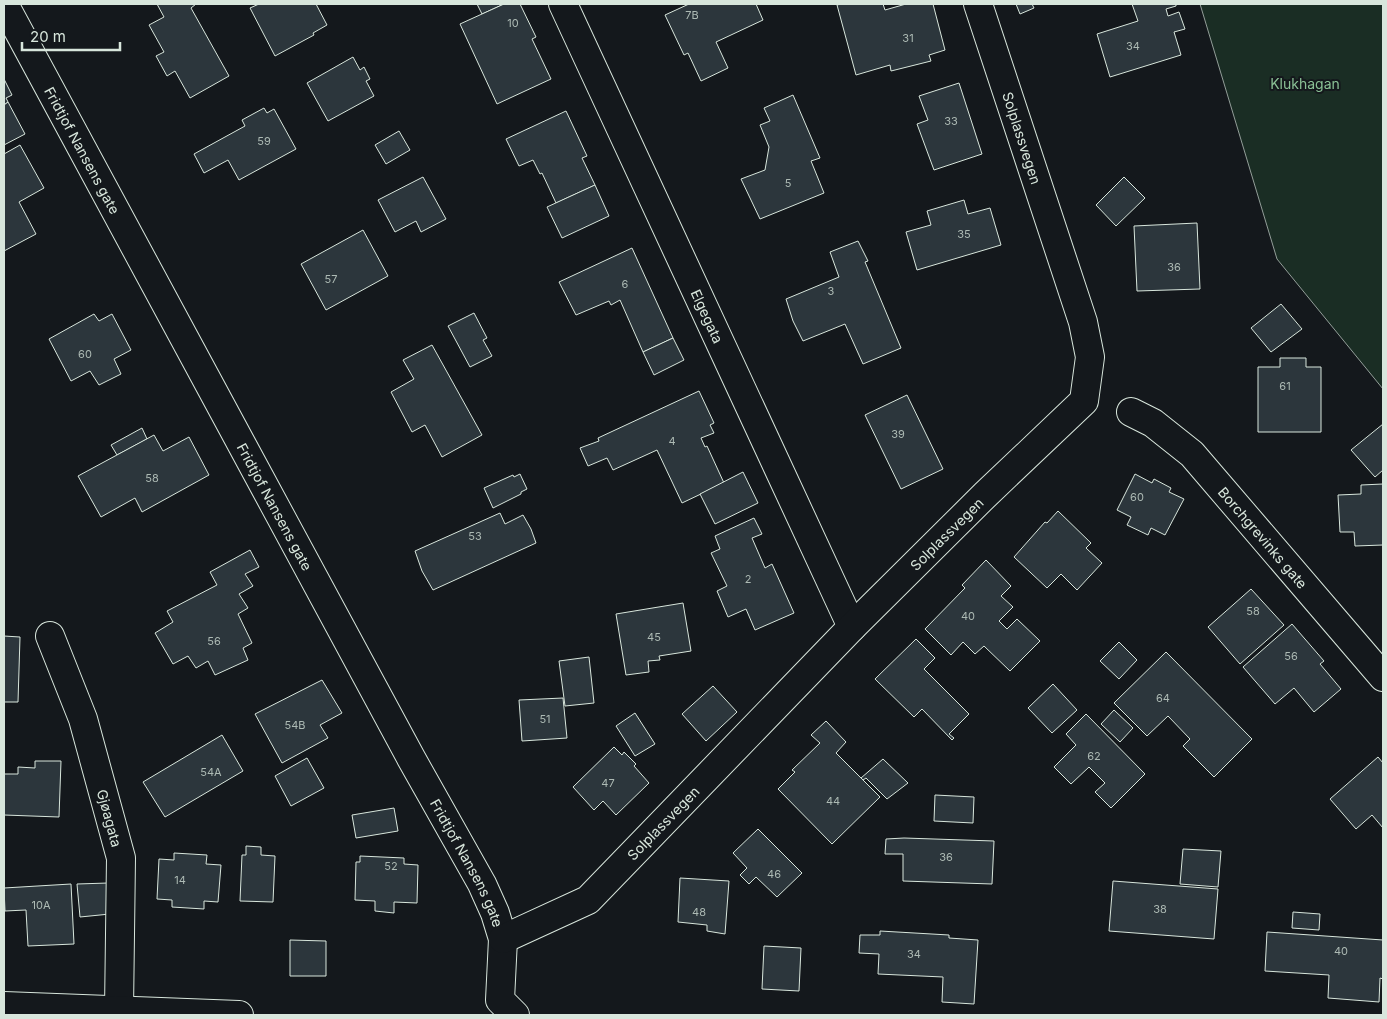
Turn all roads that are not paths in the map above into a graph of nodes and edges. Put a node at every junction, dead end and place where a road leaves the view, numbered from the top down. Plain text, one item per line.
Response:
1 (4, 4) edge
2 (563, 4) edge
3 (978, 4) edge
4 (1131, 412) dead end
5 (852, 627) junction
6 (50, 636) dead end
7 (1383, 677) edge
8 (503, 939) junction
9 (4, 1006) edge
10 (119, 1010) junction
11 (150, 1014) edge
12 (239, 1015) edge
13 (515, 1015) edge

1 - 8 street, Fridtjof Nansens gate
2 - 5 street, Elgegata
3 - 5 street, Solplassvegen
4 - 7 street, Borchgrevinks gate
5 - 8 street, Solplassvegen
6 - 10 street, Gjøagata
8 - 13 street, Fridtjof Nansens gate
9 - 10 street
10 - 11 street
11 - 12 street

